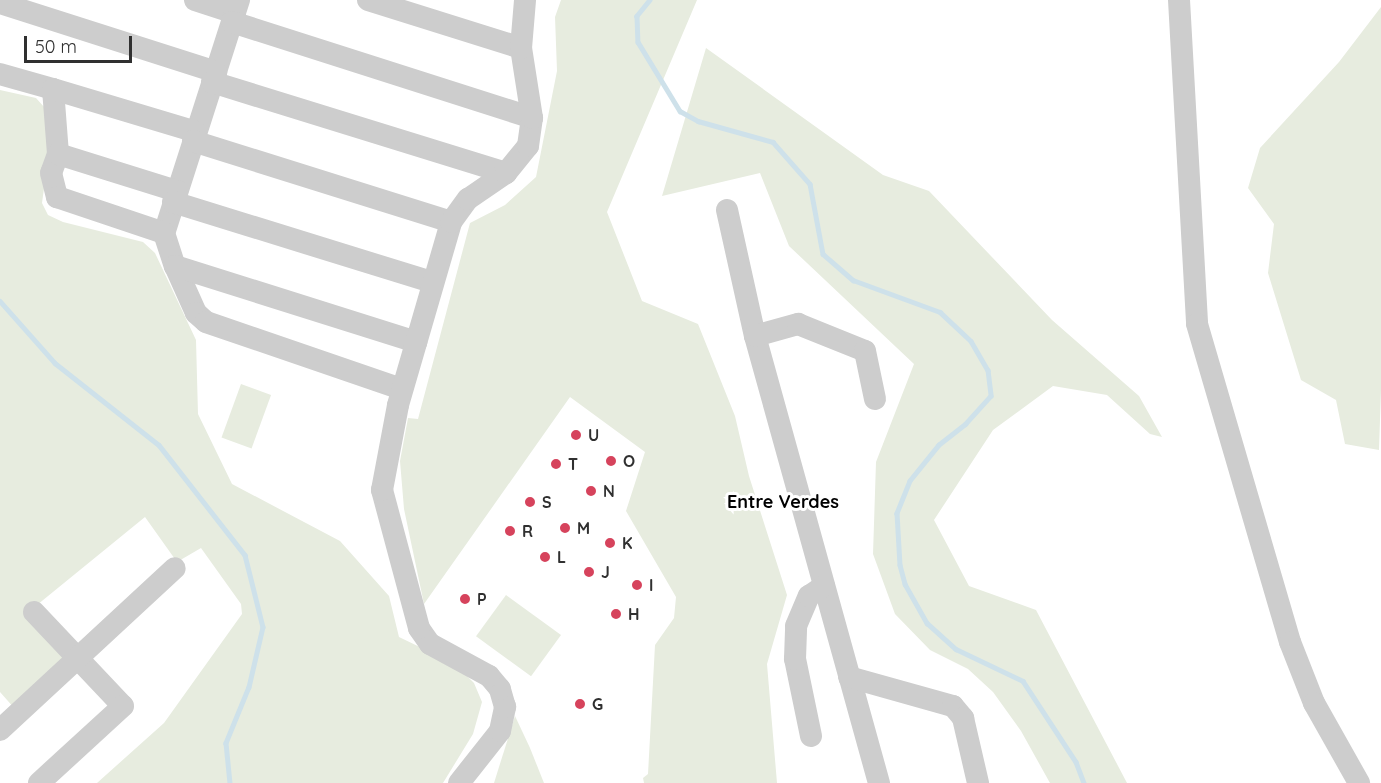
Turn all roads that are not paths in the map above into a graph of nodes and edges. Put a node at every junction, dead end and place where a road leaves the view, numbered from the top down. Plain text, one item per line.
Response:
1 (195, 0) edge
2 (368, 0) edge
3 (525, 0) edge
4 (1179, 0) edge
5 (0, 3) edge
6 (235, 12) edge
7 (521, 48) junction
8 (0, 75) edge
9 (214, 77) junction
10 (53, 89) junction
11 (532, 118) junction
12 (194, 136) junction
13 (58, 154) junction
14 (506, 173) junction
15 (175, 196) junction
16 (728, 210) dead end
17 (451, 222) junction
18 (164, 233) junction
19 (175, 266) junction
20 (431, 282) junction
21 (756, 336) junction
22 (416, 342) junction
23 (402, 389) junction
24 (874, 399) dead end
25 (175, 568) dead end
26 (824, 586) junction
27 (34, 612) dead end
28 (76, 658) junction
29 (849, 677) junction
30 (0, 730) edge
31 (811, 736) dead end
32 (39, 783) edge
33 (459, 783) edge
34 (879, 783) edge
35 (978, 783) edge
36 (1359, 783) edge

1 - 6 street
2 - 7 street
3 - 7 street
4 - 36 street
5 - 9 street
6 - 9 street
6 - 11 street
7 - 11 street
8 - 10 street
9 - 12 street
9 - 14 street
10 - 12 street
10 - 13 street
11 - 14 street
12 - 15 street
12 - 17 street
13 - 15 street
13 - 18 street
14 - 17 street
15 - 18 street
15 - 20 street
16 - 21 street
17 - 20 street
18 - 19 street
19 - 22 street
19 - 23 street
20 - 22 street
21 - 24 street
21 - 26 street
22 - 23 street
23 - 33 street
25 - 28 street
26 - 29 street
26 - 31 street
27 - 28 street
28 - 30 street
28 - 32 street
29 - 34 street
29 - 35 street

